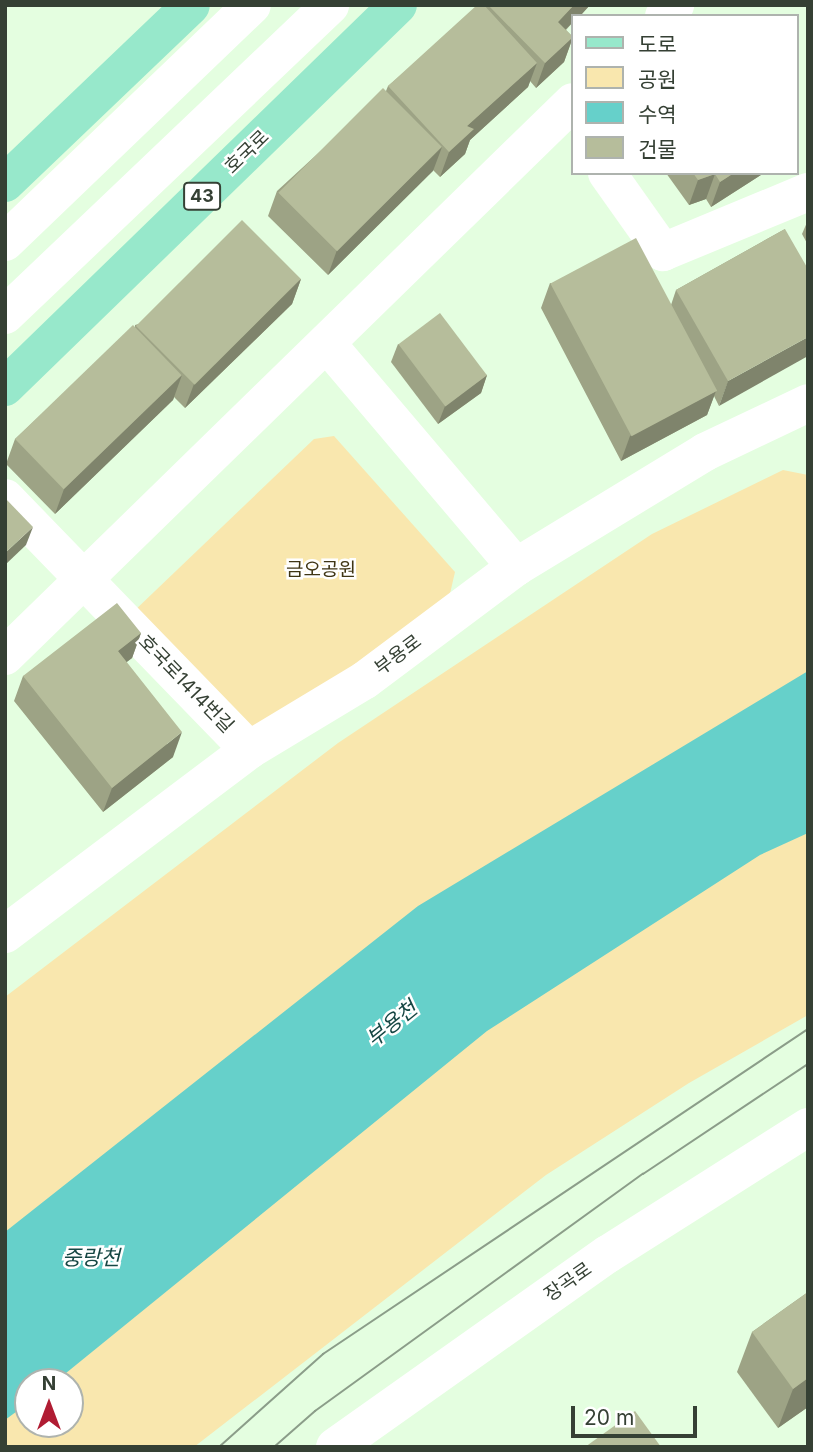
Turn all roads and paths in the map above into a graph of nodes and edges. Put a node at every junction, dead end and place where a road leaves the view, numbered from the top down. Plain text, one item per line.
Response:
1 (191, 5) edge
2 (252, 5) edge
3 (330, 5) edge
4 (398, 5) edge
5 (570, 112) edge
6 (608, 175) edge
7 (5, 183) edge
8 (808, 192) edge
9 (5, 242) edge
10 (5, 315) edge
11 (328, 345) junction
12 (5, 387) edge
13 (808, 403) edge
14 (5, 498) edge
15 (516, 567) junction
16 (84, 579) junction
17 (5, 656) edge
18 (249, 750) junction
19 (5, 933) edge
20 (808, 1128) edge
21 (335, 1447) edge

1 - 7 main road
2 - 9 street
3 - 10 street
4 - 12 main road, 호국로 / 43
5 - 11 street
6 - 8 street
11 - 15 street
11 - 16 street
13 - 15 street, 부용로
14 - 16 street, 호국로1414번길
15 - 18 street, 부용로
16 - 17 street
16 - 18 street, 호국로1414번길
18 - 19 street, 부용로
20 - 21 street, 장곡로

